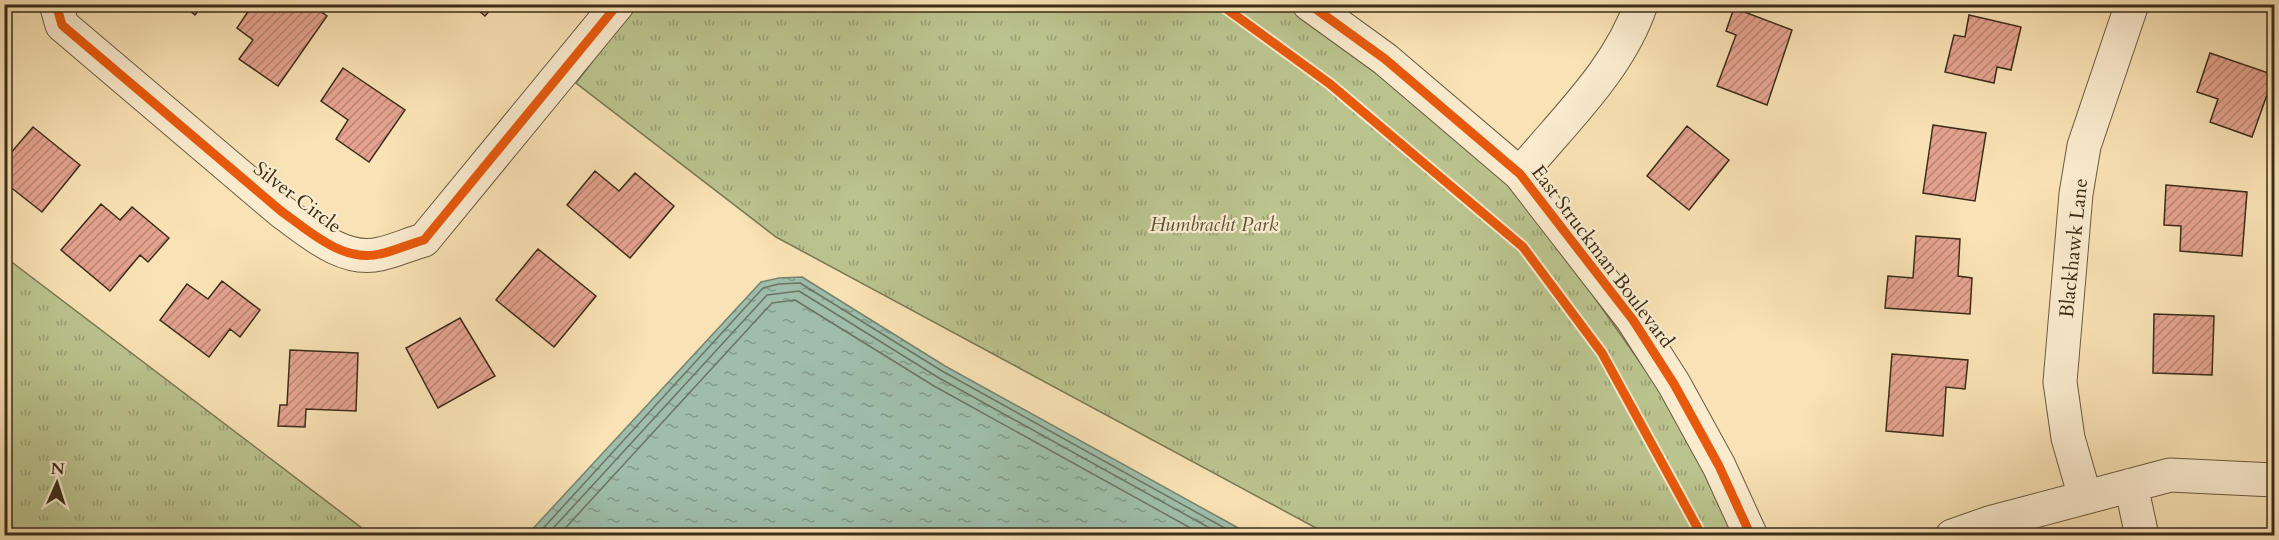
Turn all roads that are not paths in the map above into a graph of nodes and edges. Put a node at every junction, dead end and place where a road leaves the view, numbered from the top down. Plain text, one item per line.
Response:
1 (56, 4) edge
2 (618, 4) edge
3 (1309, 4) edge
4 (1641, 4) edge
5 (2132, 4) edge
6 (1520, 174) junction
7 (2274, 480) edge
8 (2131, 485) junction
9 (2085, 497) junction
10 (1750, 536) edge
11 (1952, 536) edge
12 (2142, 536) edge

1 - 2 street, Silver Circle
3 - 6 street, East Struckman Boulevard
4 - 6 street
5 - 9 street, Blackhawk Lane
6 - 10 street, East Struckman Boulevard
7 - 8 street
8 - 9 street
8 - 12 street
9 - 11 street

